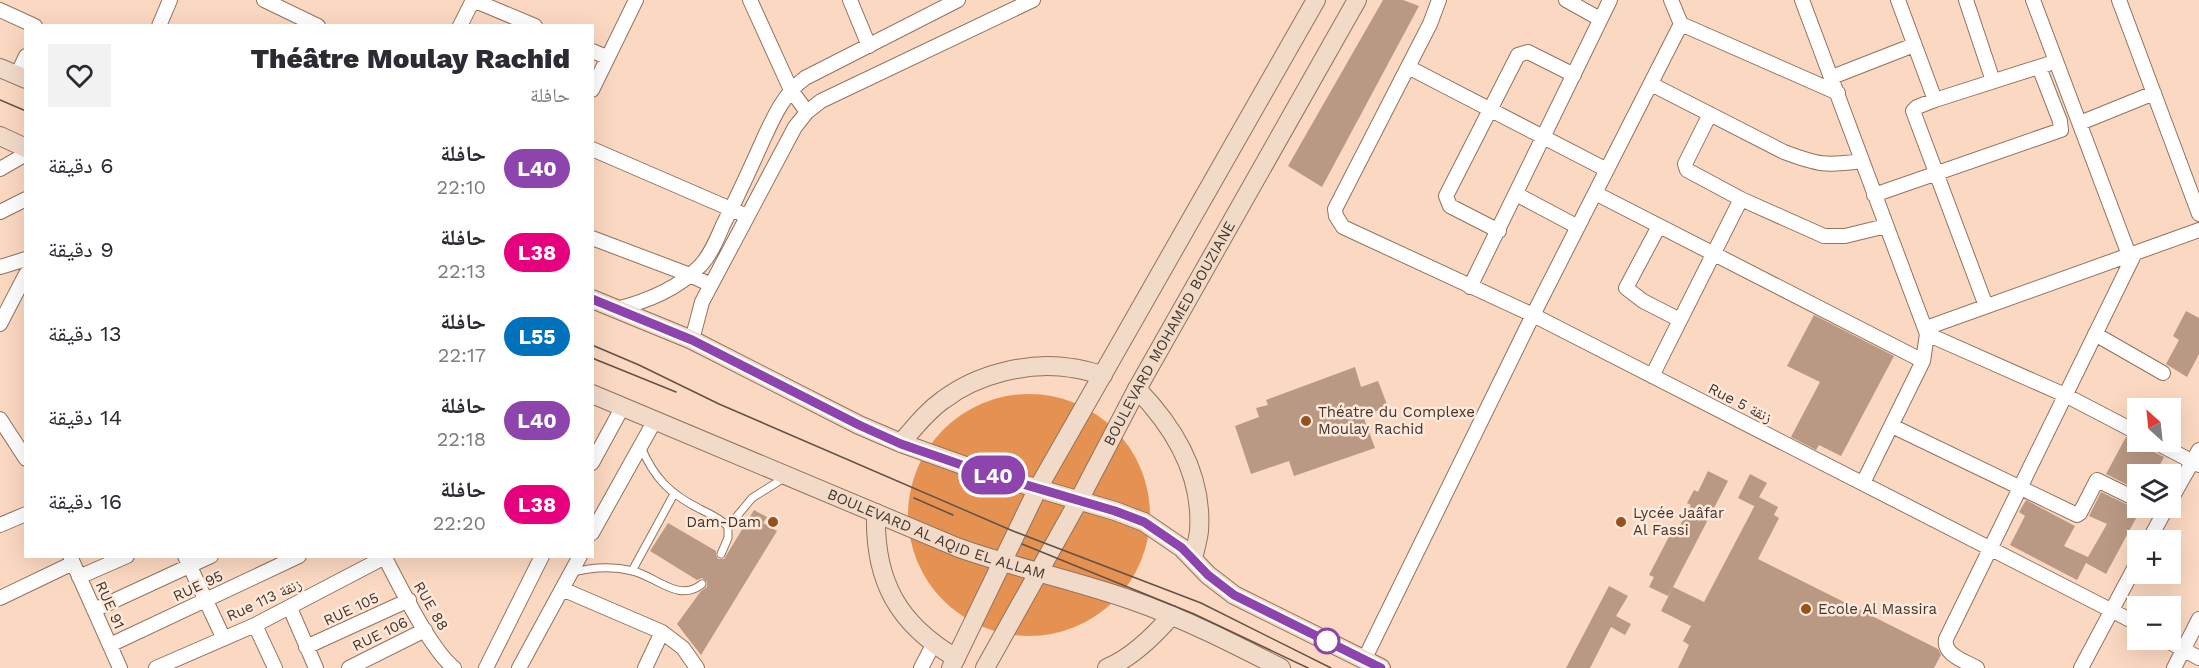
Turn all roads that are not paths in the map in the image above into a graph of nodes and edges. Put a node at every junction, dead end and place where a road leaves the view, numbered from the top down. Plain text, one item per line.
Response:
1 (170, 0) edge
2 (264, 0) edge
3 (473, 0) edge
4 (636, 0) edge
5 (750, 0) edge
6 (850, 0) edge
7 (958, 0) edge
8 (1033, 0) edge
9 (1316, 0) edge
10 (1357, 0) edge
11 (1438, 0) edge
12 (1566, 0) edge
13 (1610, 0) edge
14 (1671, 0) edge
15 (1802, 0) edge
16 (1898, 0) edge
17 (1966, 0) edge
18 (2033, 0) edge
19 (2119, 0) edge
20 (0, 10) edge
21 (502, 19) edge
22 (1600, 19) junction
23 (31, 24) edge
24 (160, 24) edge
25 (314, 24) edge
26 (461, 24) edge
27 (526, 24) edge
28 (1681, 24) junction
29 (1914, 45) junction
30 (869, 46) junction
31 (594, 52) edge
32 (607, 57) junction
33 (24, 59) edge
34 (2056, 62) junction
35 (1408, 67) junction
36 (2039, 67) junction
37 (14, 74) edge
38 (1574, 75) junction
39 (1832, 76) junction
40 (1993, 81) junction
41 (1651, 84) junction
42 (594, 86) edge
43 (791, 90) junction
44 (1838, 93) junction
45 (2154, 93) junction
46 (1935, 100) junction
47 (1489, 111) junction
48 (807, 112) junction
49 (1710, 114) junction
50 (2080, 123) junction
51 (0, 136) edge
52 (1543, 137) junction
53 (24, 147) edge
54 (594, 150) edge
55 (24, 155) edge
56 (1862, 161) junction
57 (0, 169) edge
58 (1607, 170) junction
59 (1937, 174) junction
60 (1595, 193) junction
61 (1516, 194) junction
62 (1874, 195) junction
63 (24, 200) edge
64 (1741, 200) junction
65 (2197, 202) edge
66 (732, 208) junction
67 (0, 212) edge
68 (747, 216) junction
69 (1659, 226) junction
70 (1886, 226) junction
71 (1578, 227) junction
72 (2199, 230) edge
73 (1499, 231) junction
74 (594, 239) edge
75 (1714, 254) junction
76 (2132, 254) junction
77 (24, 260) edge
78 (0, 267) edge
79 (690, 275) junction
80 (24, 278) edge
81 (711, 285) junction
82 (1470, 287) junction
83 (594, 300) edge
84 (1986, 306) junction
85 (616, 309) junction
86 (1533, 315) junction
87 (2, 316) edge
88 (1680, 321) junction
89 (1927, 331) junction
90 (2095, 334) junction
91 (692, 340) junction
92 (1923, 362) junction
93 (2163, 373) dead end
94 (1103, 375) junction
95 (1652, 376) junction
96 (1137, 389) junction
97 (594, 395) edge
98 (2065, 395) junction
99 (622, 408) junction
100 (0, 419) edge
101 (654, 422) junction
102 (1892, 426) junction
103 (2127, 427) edge
104 (640, 444) junction
105 (901, 444) junction
106 (2180, 452) edge
107 (24, 455) edge
108 (594, 459) edge
109 (2197, 459) edge
110 (786, 476) junction
111 (1863, 483) junction
112 (2181, 484) edge
113 (1038, 488) junction
114 (2019, 488) junction
115 (674, 494) junction
116 (2127, 495) edge
117 (1079, 500) junction
118 (876, 513) junction
119 (24, 515) edge
120 (0, 525) edge
121 (728, 527) junction
122 (594, 529) edge
123 (1989, 548) junction
124 (721, 554) dead end
125 (122, 558) edge
126 (295, 558) edge
127 (383, 558) edge
128 (386, 558) edge
129 (541, 558) edge
130 (579, 558) edge
131 (1193, 559) junction
132 (71, 560) edge
133 (187, 561) edge
134 (1002, 563) junction
135 (632, 571) junction
136 (571, 573) junction
137 (1038, 573) junction
138 (79, 577) junction
139 (2127, 581) edge
140 (702, 584) dead end
141 (562, 589) junction
142 (0, 598) edge
143 (206, 600) junction
144 (409, 600) junction
145 (290, 608) junction
146 (2111, 609) junction
147 (94, 610) junction
148 (1172, 615) junction
149 (2127, 618) edge
150 (2199, 619) edge
151 (255, 625) junction
152 (425, 630) junction
153 (662, 632) junction
154 (223, 637) junction
155 (110, 645) junction
156 (933, 645) junction
157 (306, 647) junction
158 (2181, 648) edge
159 (2184, 650) junction
160 (2199, 658) edge
161 (1364, 660) junction
162 (953, 663) edge
163 (1955, 663) edge
164 (445, 666) edge
165 (120, 668) edge
166 (156, 668) edge
167 (275, 668) edge
168 (316, 668) edge
169 (349, 668) edge
170 (486, 668) edge
171 (519, 668) edge
172 (645, 668) edge
173 (697, 668) edge
174 (921, 668) edge
175 (985, 668) edge
176 (1107, 668) edge
177 (1281, 668) edge
178 (1381, 668) edge
179 (1977, 668) edge
180 (2081, 668) edge
181 (2174, 668) edge

1 - 24 street
2 - 25 street
3 - 21 street
3 - 26 street
4 - 32 street
5 - 43 street
6 - 30 street
7 - 30 street
8 - 48 street
9 - 94 main road
10 - 96 main road, BOULEVARD MOHAMED BOUZIANE
11 - 35 street
12 - 22 street
13 - 22 street
14 - 28 street
15 - 39 street
16 - 29 street
17 - 40 street
18 - 34 street
19 - 45 street
20 - 23 street
21 - 27 street
22 - 38 street
28 - 41 street
28 - 44 street
29 - 39 street
29 - 46 street
30 - 43 street
31 - 32 street
32 - 42 street
33 - 37 street
34 - 36 street
34 - 50 street
35 - 47 street
35 - 82 street, Rue 5 زنقة
36 - 40 street
36 - 59 street
38 - 47 street
38 - 52 street
39 - 44 street
40 - 46 street
41 - 49 street
41 - 58 street
43 - 48 street
43 - 66 street
44 - 56 street
45 - 50 street
45 - 65 street
46 - 59 street
47 - 52 street
47 - 73 street
48 - 68 street
49 - 56 street
49 - 64 street
50 - 76 street
51 - 53 main road
52 - 58 street
52 - 61 street
54 - 66 street
55 - 57 street
56 - 62 street
58 - 60 street
59 - 62 street
59 - 84 street
60 - 69 street
60 - 71 street
61 - 71 street
61 - 73 street
62 - 70 street
63 - 67 street
64 - 70 street
64 - 75 street
66 - 68 street
66 - 79 street
68 - 81 street
69 - 75 street
69 - 88 street
70 - 89 street
71 - 86 street
72 - 76 street
73 - 82 street
74 - 79 street
75 - 88 street
75 - 92 street
76 - 84 street
76 - 90 street
77 - 78 street
79 - 81 street
79 - 85 street
80 - 87 street
81 - 91 street
82 - 86 street, Rue 5 زنقة
83 - 85 main road
84 - 89 street
85 - 91 main road
86 - 95 street, Rue 5 زنقة
86 - 161 street
88 - 95 street
89 - 92 street
89 - 98 street
90 - 93 street
90 - 98 street
91 - 105 main road
92 - 102 street
94 - 105 main road
94 - 113 main road
95 - 111 street, Rue 5 زنقة
96 - 117 main road, BOULEVARD MOHAMED BOUZIANE
96 - 131 main road
97 - 99 main road, BOULEVARD AL AQID EL ALLAM
98 - 103 street
98 - 114 street
99 - 101 main road, BOULEVARD AL AQID EL ALLAM
99 - 108 street
100 - 107 street
101 - 104 street
101 - 110 main road, BOULEVARD AL AQID EL ALLAM
102 - 111 street
102 - 114 street
104 - 115 lane
104 - 122 street
105 - 113 main road
106 - 109 street
109 - 112 street
110 - 118 main road, BOULEVARD AL AQID EL ALLAM
110 - 121 lane
111 - 123 street, Rue 5 زنقة
113 - 117 main road
113 - 134 main road
114 - 116 street
114 - 123 street
115 - 121 lane
115 - 135 lane
117 - 131 main road
117 - 137 main road, BOULEVARD MOHAMED BOUZIANE
118 - 134 main road, BOULEVARD AL AQID EL ALLAM
118 - 156 main road
119 - 120 street
121 - 124 lane
123 - 146 street, Rue 5 زنقة
123 - 163 street
125 - 138 street
126 - 143 street, RUE 95
127 - 145 street, Rue 113 زنقة
128 - 144 street, RUE 88
129 - 170 street
130 - 136 street
131 - 161 main road
132 - 138 street, RUE 91
132 - 142 street
133 - 143 street
133 - 147 street
134 - 137 main road, BOULEVARD AL AQID EL ALLAM
134 - 162 main road
135 - 136 lane
135 - 140 lane
136 - 141 street
137 - 148 main road, BOULEVARD AL AQID EL ALLAM
137 - 175 main road, BOULEVARD MOHAMED BOUZIANE
138 - 147 street, RUE 91
139 - 146 street
141 - 153 street
141 - 171 street
143 - 154 street
143 - 155 street, RUE 95
144 - 152 street, RUE 88
144 - 157 street, RUE 105
145 - 151 street, Rue 113 زنقة
145 - 157 street
146 - 149 street, Rue 5 زنقة
146 - 180 street
147 - 155 street, RUE 91
148 - 176 main road
148 - 177 main road, BOULEVARD AL AQID EL ALLAM
150 - 159 street
151 - 154 street, Rue 113 زنقة
151 - 167 street
152 - 164 street, RUE 88
152 - 169 street, RUE 106
153 - 172 street
153 - 173 street
154 - 166 street, Rue 113 زنقة
155 - 165 street, RUE 91
156 - 162 main road
156 - 174 street
157 - 168 street
158 - 159 street
159 - 160 street
159 - 181 street
161 - 178 main road
163 - 179 street

